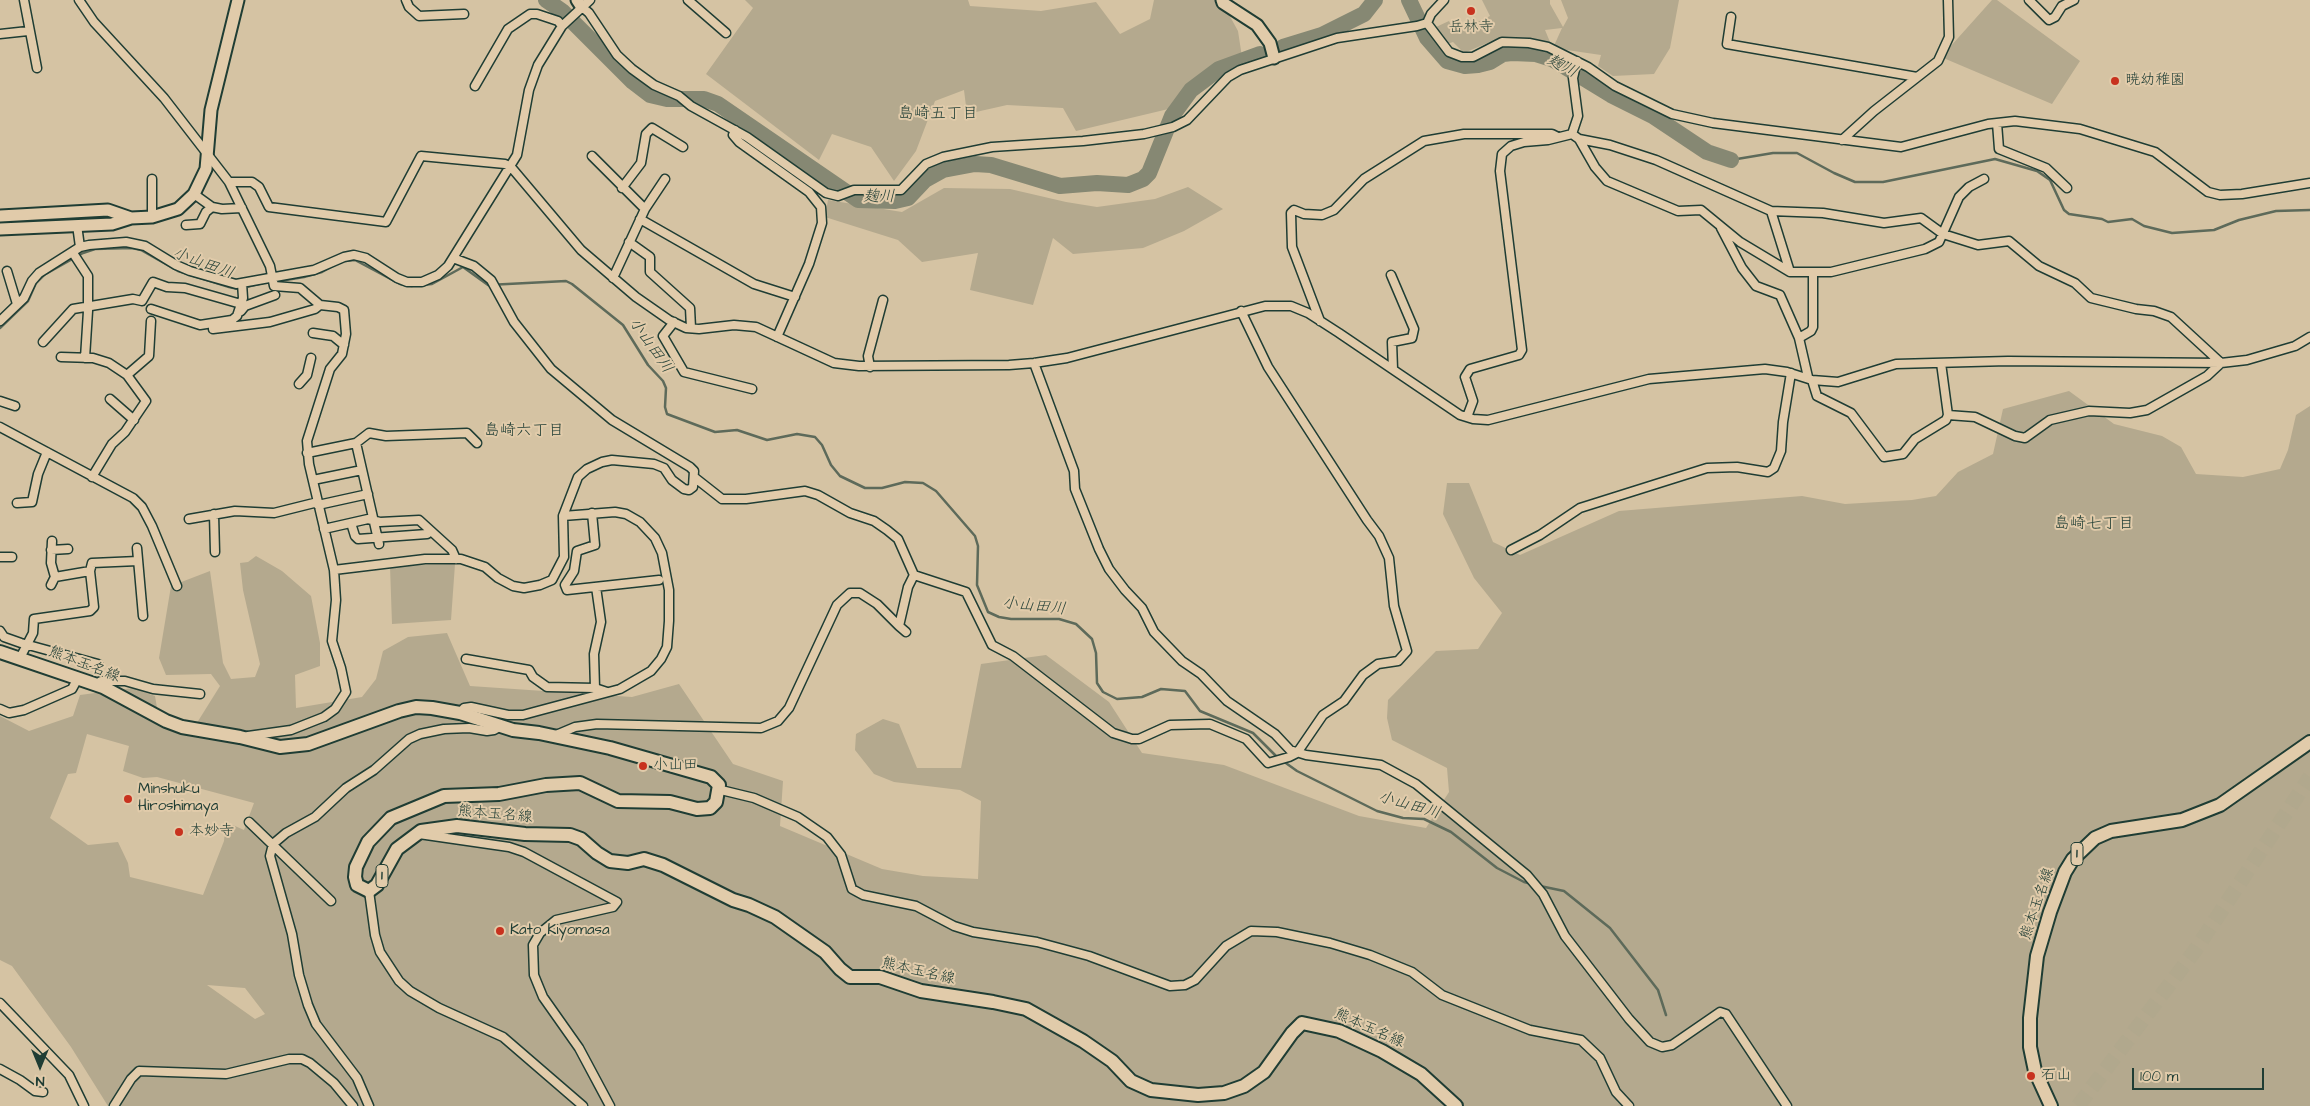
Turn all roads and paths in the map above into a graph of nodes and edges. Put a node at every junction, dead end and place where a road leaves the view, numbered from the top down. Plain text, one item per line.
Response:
1 (24, 0) edge
2 (79, 0) edge
3 (238, 0) edge
4 (406, 0) edge
5 (688, 0) edge
6 (1222, 0) edge
7 (1444, 0) edge
8 (1948, 0) edge
9 (2029, 0) edge
10 (2074, 0) edge
11 (581, 5) edge
12 (464, 14) dead end
13 (1731, 17) dead end
14 (1423, 24) junction
15 (563, 25) junction
16 (28, 31) junction
17 (726, 33) dead end
18 (0, 34) edge
19 (1274, 58) junction
20 (1576, 62) junction
21 (37, 68) dead end
22 (1917, 77) junction
23 (475, 86) dead end
24 (1997, 123) junction
25 (735, 130) junction
26 (1576, 136) junction
27 (1558, 138) junction
28 (1842, 140) junction
29 (683, 147) dead end
30 (208, 154) junction
31 (592, 156) dead end
32 (511, 167) junction
33 (152, 179) dead end
34 (665, 179) dead end
35 (1984, 179) dead end
36 (230, 182) junction
37 (2310, 183) edge
38 (622, 188) junction
39 (2067, 188) dead end
40 (194, 194) junction
41 (212, 207) junction
42 (242, 208) junction
43 (645, 210) junction
44 (1770, 211) junction
45 (1, 216) edge
46 (152, 217) junction
47 (131, 218) junction
48 (640, 220) junction
49 (1719, 224) junction
50 (77, 225) junction
51 (186, 226) dead end
52 (1, 229) edge
53 (1943, 234) junction
54 (629, 242) junction
55 (76, 253) junction
56 (453, 258) junction
57 (7, 271) dead end
58 (1790, 272) junction
59 (1813, 272) junction
60 (1391, 275) dead end
61 (614, 278) junction
62 (274, 280) junction
63 (243, 286) junction
64 (276, 295) dead end
65 (795, 297) junction
66 (883, 300) dead end
67 (18, 304) junction
68 (240, 304) junction
69 (320, 305) junction
70 (88, 306) junction
71 (151, 309) dead end
72 (1241, 311) junction
73 (236, 316) junction
74 (0, 321) edge
75 (152, 321) dead end
76 (1320, 321) junction
77 (674, 322) junction
78 (691, 328) junction
79 (202, 329) dead end
80 (313, 333) dead end
81 (777, 337) junction
82 (2310, 337) edge
83 (1799, 338) junction
84 (43, 342) dead end
85 (344, 345) junction
86 (61, 357) dead end
87 (85, 358) junction
88 (311, 358) dead end
89 (1034, 363) junction
90 (1941, 363) junction
91 (2221, 363) junction
92 (870, 367) junction
93 (1393, 369) junction
94 (1791, 373) junction
95 (127, 375) junction
96 (1810, 379) junction
97 (299, 384) dead end
98 (752, 389) dead end
99 (110, 398) dead end
100 (0, 401) edge
101 (15, 406) dead end
102 (1948, 415) junction
103 (1467, 417) junction
104 (134, 420) junction
105 (0, 427) edge
106 (356, 443) junction
107 (477, 444) dead end
108 (47, 452) junction
109 (308, 453) junction
110 (362, 470) junction
111 (92, 476) junction
112 (694, 477) junction
113 (313, 480) junction
114 (368, 494) junction
115 (17, 503) dead end
116 (318, 503) junction
117 (592, 513) junction
118 (214, 514) junction
119 (563, 516) junction
120 (189, 519) dead end
121 (374, 520) junction
122 (351, 523) junction
123 (324, 529) junction
124 (431, 531) junction
125 (52, 541) dead end
126 (379, 541) junction
127 (137, 548) dead end
128 (68, 549) dead end
129 (51, 550) junction
130 (1511, 550) dead end
131 (215, 552) dead end
132 (12, 556) dead end
133 (0, 557) edge
134 (456, 559) junction
135 (138, 560) junction
136 (334, 570) junction
137 (90, 571) junction
138 (914, 575) junction
139 (55, 577) junction
140 (658, 580) dead end
141 (51, 585) dead end
142 (177, 586) dead end
143 (596, 586) junction
144 (143, 616) dead end
145 (899, 626) junction
146 (0, 631) edge
147 (906, 632) dead end
148 (26, 644) junction
149 (0, 652) edge
150 (20, 658) junction
151 (466, 659) dead end
152 (98, 664) dead end
153 (78, 678) junction
154 (96, 685) junction
155 (595, 688) junction
156 (607, 692) junction
157 (200, 694) dead end
158 (0, 709) edge
159 (460, 713) junction
160 (499, 727) junction
161 (554, 736) junction
162 (240, 737) junction
163 (2310, 742) edge
164 (1297, 752) junction
165 (719, 785) junction
166 (249, 822) dead end
167 (415, 834) junction
168 (273, 844) junction
169 (369, 891) junction
170 (331, 901) dead end
171 (0, 1003) edge
172 (0, 1070) edge
173 (43, 1092) dead end
174 (84, 1106) edge
175 (114, 1106) edge
176 (353, 1106) edge
177 (369, 1106) edge
178 (583, 1106) edge
179 (610, 1106) edge
180 (1456, 1106) edge
181 (1629, 1106) edge
182 (1786, 1106) edge
183 (2051, 1106) edge

1 - 16 street
2 - 30 street
3 - 30 street
4 - 12 street
5 - 17 street
6 - 19 street
7 - 14 street
8 - 22 street
9 - 10 street
11 - 15 street
11 - 25 street
13 - 22 street
14 - 19 street
14 - 20 street
15 - 23 street
15 - 32 street
16 - 18 street
16 - 21 street
19 - 25 street
20 - 26 street
20 - 28 street
22 - 28 street
24 - 28 street
24 - 37 street
24 - 39 street
25 - 65 street
26 - 27 street
26 - 44 street
26 - 49 street
27 - 76 street
27 - 103 street
29 - 38 street
30 - 36 street
30 - 40 street
31 - 38 street
32 - 36 street
32 - 56 street
32 - 61 street
33 - 46 street
34 - 43 street
35 - 53 street
36 - 42 street
38 - 43 street
40 - 41 street
40 - 46 street
41 - 42 street
41 - 51 street
42 - 62 street
43 - 48 street
44 - 53 street
44 - 58 street
45 - 47 street
45 - 52 street
46 - 47 street
47 - 50 street
48 - 54 street
48 - 65 street
49 - 58 street
49 - 83 street
50 - 52 street
50 - 55 street
53 - 59 street
53 - 91 street
54 - 61 street
54 - 78 street
55 - 63 street
55 - 67 street
55 - 70 street
56 - 62 street
56 - 112 street
57 - 67 street
58 - 59 street
59 - 83 street
60 - 93 street
61 - 77 street
62 - 63 street
62 - 69 street
63 - 68 street
64 - 73 street
65 - 81 street
66 - 92 street
67 - 74 street
68 - 70 street
68 - 73 street
69 - 79 street
69 - 85 street
70 - 84 street
70 - 87 street
71 - 73 street
72 - 76 street
72 - 89 street
72 - 164 street
75 - 95 street
76 - 93 street
77 - 78 street
77 - 98 street
78 - 81 street
80 - 85 street
81 - 92 street
82 - 91 street
83 - 96 street
85 - 109 street
86 - 87 street
87 - 95 street
88 - 97 street
89 - 92 street
89 - 164 street
90 - 91 street
90 - 96 street
90 - 102 street
91 - 102 street
93 - 103 street
94 - 96 street
94 - 103 street
94 - 130 street
95 - 104 street
96 - 102 street
99 - 104 street
100 - 101 street
104 - 111 street
105 - 108 street
106 - 107 street
106 - 109 street
106 - 110 street
108 - 111 street
108 - 115 street
109 - 113 street
110 - 113 street
110 - 114 street
111 - 142 street
112 - 119 street
112 - 138 street
113 - 116 street
114 - 116 street
114 - 121 street
116 - 118 street
116 - 123 street
117 - 119 street
117 - 143 street
117 - 156 street
118 - 120 street
118 - 131 street
119 - 134 street
121 - 122 street
121 - 124 street
121 - 126 street
122 - 123 street
122 - 126 street
123 - 136 street
124 - 126 street
124 - 134 street
125 - 129 street
127 - 135 street
128 - 129 street
129 - 139 street
132 - 133 street
134 - 136 street
135 - 137 street
135 - 144 street
136 - 162 street
137 - 139 street
137 - 148 street
138 - 145 street
138 - 164 street
139 - 141 street
140 - 143 street
143 - 155 street
145 - 147 street
145 - 161 street
146 - 148 street
148 - 150 street
148 - 152 street
149 - 150 main road, 熊本玉名線
150 - 153 main road, 熊本玉名線
151 - 155 street
153 - 154 main road, 熊本玉名線
153 - 158 street
154 - 157 street
154 - 162 main road, 熊本玉名線
155 - 156 street
156 - 159 street
159 - 160 main road, 熊本玉名線
159 - 162 main road, 熊本玉名線
160 - 161 main road, 熊本玉名線
160 - 168 street
161 - 165 main road, 熊本玉名線
163 - 183 main road, 熊本玉名線 / 1
164 - 182 street
165 - 169 main road, 熊本玉名線 / 1
165 - 181 street
166 - 168 street
167 - 169 main road, 熊本玉名線 / 1
167 - 179 street
167 - 180 main road, 熊本玉名線 / 1
168 - 170 street
168 - 177 street
169 - 178 street
171 - 174 street
172 - 173 street
175 - 176 street

